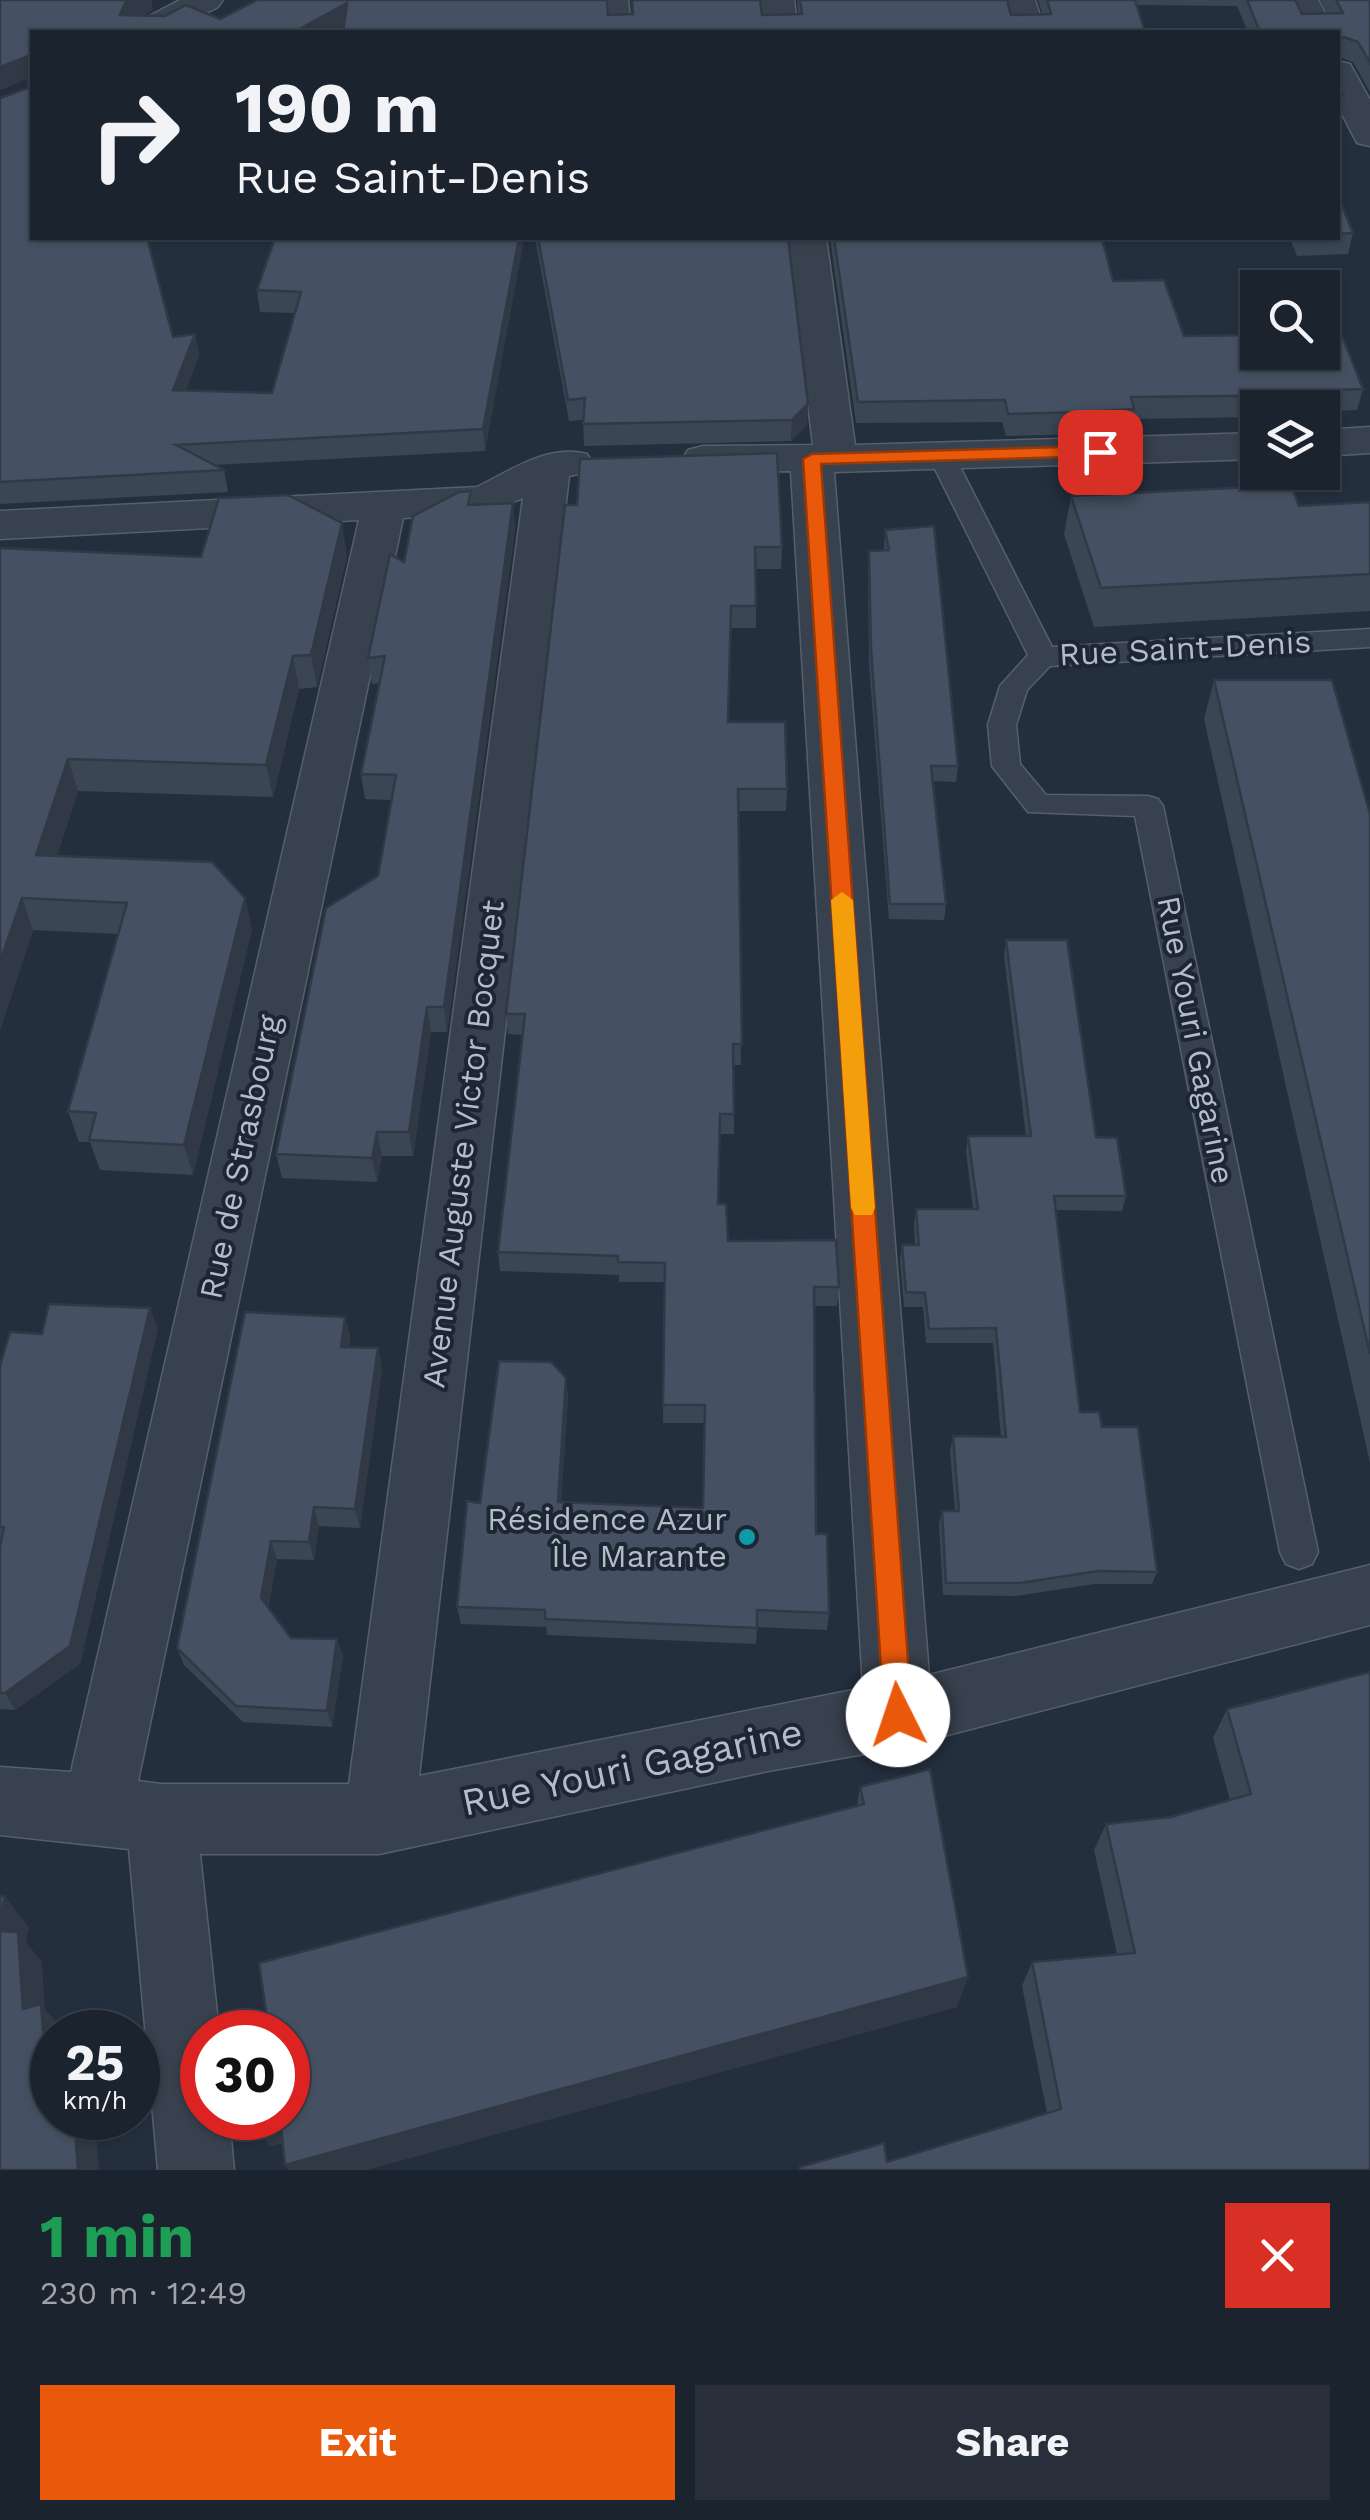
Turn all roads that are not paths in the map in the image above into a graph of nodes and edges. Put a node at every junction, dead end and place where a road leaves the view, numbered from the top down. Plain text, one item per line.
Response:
1 (206, 0) edge
2 (618, 0) edge
3 (777, 0) edge
4 (1018, 0) edge
5 (1301, 0) edge
6 (148, 30) edge
7 (621, 30) edge
8 (781, 30) edge
9 (1027, 30) edge
10 (1317, 30) edge
11 (1340, 76) edge
12 (1370, 135) edge
13 (808, 240) edge
14 (1370, 440) edge
15 (1340, 442) edge
16 (1240, 447) edge
17 (942, 457) junction
18 (663, 459) edge
19 (824, 459) junction
20 (610, 461) edge
21 (548, 469) junction
22 (384, 505) junction
23 (0, 525) edge
24 (1370, 638) edge
25 (1044, 657) junction
26 (1299, 1552) dead end
27 (1370, 1596) edge
28 (898, 1715) junction
29 (0, 1801) edge
30 (129, 1814) junction
31 (379, 1819) junction
32 (196, 2170) edge

1 - 6 street
2 - 7 lane
3 - 8 street
4 - 9 street
5 - 10 street
11 - 12 street
13 - 19 street
14 - 15 street
16 - 17 street
17 - 19 street
17 - 25 lane, Rue Saint-Denis
18 - 19 street
19 - 28 street
20 - 21 street
21 - 22 street
21 - 31 street, Avenue Auguste Victor Bocquet
22 - 23 street
22 - 30 street, Rue de Strasbourg
24 - 25 lane, Rue Saint-Denis
25 - 26 lane, Rue Youri Gagarine
27 - 28 street, Rue Youri Gagarine
28 - 31 street, Rue Youri Gagarine
29 - 30 street, Rue Youri Gagarine
30 - 31 street, Rue Youri Gagarine
30 - 32 street, Rue de Strasbourg

